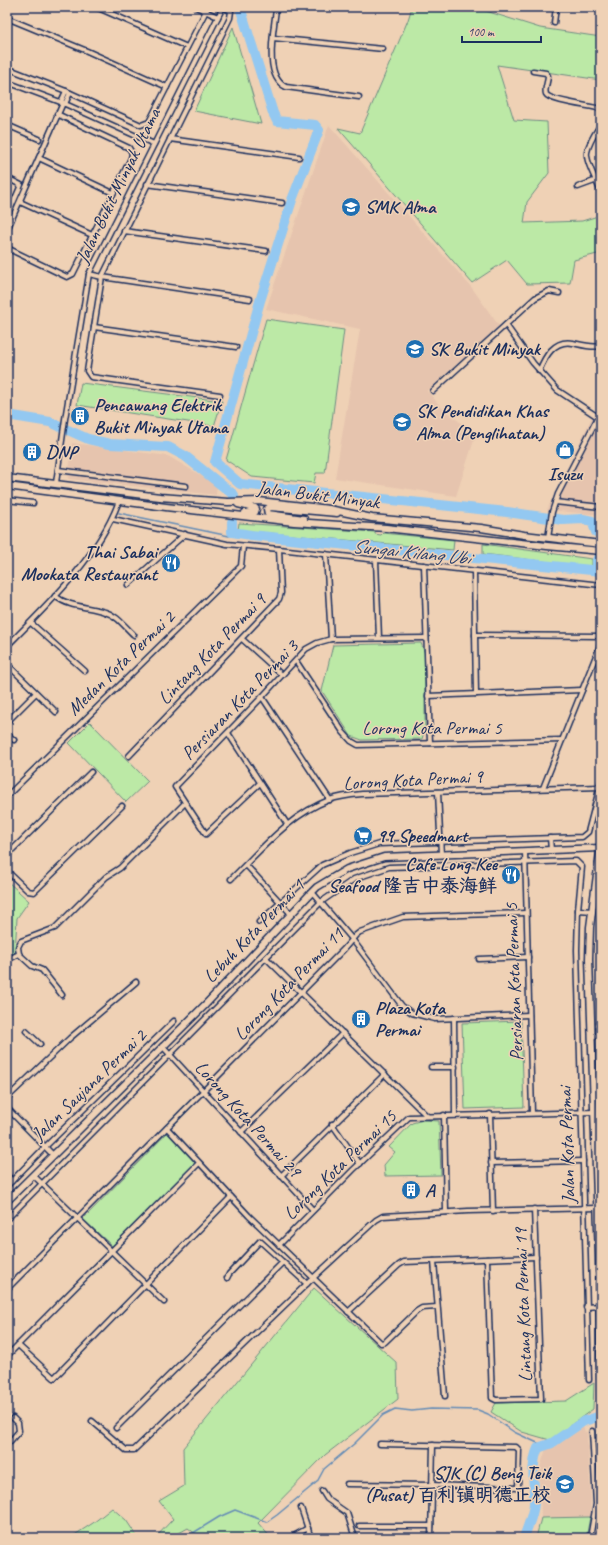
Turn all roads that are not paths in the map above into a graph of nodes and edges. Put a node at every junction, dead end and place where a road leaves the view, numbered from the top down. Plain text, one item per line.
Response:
1 (96, 7) edge
2 (196, 7) edge
3 (223, 7) edge
4 (275, 7) edge
5 (556, 7) edge
6 (207, 9) edge
7 (218, 17) junction
8 (7, 18) edge
9 (554, 23) dead end
10 (273, 38) junction
11 (187, 47) junction
12 (383, 49) dead end
13 (7, 68) edge
14 (533, 71) dead end
15 (7, 82) edge
16 (166, 87) junction
17 (68, 92) junction
18 (359, 97) dead end
19 (63, 103) junction
20 (601, 109) edge
21 (57, 114) junction
22 (601, 124) edge
23 (7, 125) edge
24 (39, 139) dead end
25 (170, 139) junction
26 (154, 144) junction
27 (298, 157) dead end
28 (38, 158) junction
29 (7, 178) edge
30 (597, 180) junction
31 (147, 184) junction
32 (578, 187) dead end
33 (113, 193) junction
34 (601, 193) edge
35 (20, 202) junction
36 (282, 203) dead end
37 (7, 217) edge
38 (7, 230) edge
39 (124, 231) junction
40 (92, 235) junction
41 (7, 248) edge
42 (266, 251) dead end
43 (89, 274) junction
44 (102, 277) junction
45 (559, 293) dead end
46 (250, 299) dead end
47 (506, 325) junction
48 (94, 327) junction
49 (236, 346) dead end
50 (601, 346) edge
51 (539, 371) junction
52 (433, 391) dead end
53 (220, 395) dead end
54 (599, 418) edge
55 (58, 470) junction
56 (7, 478) edge
57 (56, 483) junction
58 (7, 486) edge
59 (186, 486) dead end
60 (7, 500) edge
61 (119, 501) junction
62 (228, 502) junction
63 (556, 502) junction
64 (33, 503) dead end
65 (601, 507) edge
66 (346, 513) junction
67 (226, 514) junction
68 (113, 519) junction
69 (327, 524) junction
70 (185, 534) junction
71 (548, 538) junction
72 (601, 544) edge
73 (243, 546) junction
74 (279, 549) junction
75 (601, 551) edge
76 (326, 554) junction
77 (376, 560) junction
78 (424, 565) junction
79 (474, 571) junction
80 (128, 585) dead end
81 (601, 585) edge
82 (55, 596) junction
83 (31, 622) junction
84 (134, 635) dead end
85 (475, 636) junction
86 (601, 636) edge
87 (379, 638) junction
88 (426, 638) junction
89 (242, 639) junction
90 (331, 639) junction
91 (601, 643) edge
92 (7, 646) edge
93 (296, 661) junction
94 (7, 664) edge
95 (85, 671) dead end
96 (282, 675) junction
97 (582, 690) junction
98 (36, 693) junction
99 (476, 694) junction
100 (428, 696) junction
101 (262, 697) junction
102 (56, 712) dead end
103 (7, 722) edge
104 (228, 733) junction
105 (7, 734) edge
106 (14, 740) dead end
107 (562, 740) junction
108 (430, 743) junction
109 (129, 756) dead end
110 (91, 772) dead end
111 (260, 783) junction
112 (600, 785) edge
113 (543, 788) junction
114 (438, 792) junction
115 (7, 796) edge
116 (330, 800) junction
117 (185, 803) junction
118 (122, 806) dead end
119 (287, 824) junction
120 (550, 838) junction
121 (440, 841) junction
122 (601, 846) edge
123 (551, 850) junction
124 (525, 851) junction
125 (441, 854) junction
126 (7, 855) edge
127 (576, 861) joint
128 (525, 862) junction
129 (246, 864) junction
130 (7, 871) edge
131 (231, 879) dead end
132 (312, 892) junction
133 (321, 902) junction
134 (280, 903) junction
135 (578, 910) junction
136 (592, 911) junction
137 (526, 913) junction
138 (290, 914) junction
139 (259, 922) dead end
140 (352, 940) junction
141 (19, 954) junction
142 (528, 957) junction
143 (266, 958) junction
144 (479, 959) dead end
145 (7, 960) edge
146 (136, 982) dead end
147 (301, 992) junction
148 (62, 995) dead end
149 (529, 1015) junction
150 (454, 1018) junction
151 (174, 1021) dead end
152 (26, 1031) dead end
153 (343, 1034) junction
154 (592, 1036) junction
155 (601, 1036) edge
156 (40, 1044) dead end
157 (162, 1046) junction
158 (170, 1054) junction
159 (431, 1067) dead end
160 (455, 1067) junction
161 (385, 1074) junction
162 (204, 1091) junction
163 (7, 1098) edge
164 (7, 1108) edge
165 (582, 1112) junction
166 (594, 1112) junction
167 (532, 1113) junction
168 (490, 1114) junction
169 (456, 1115) junction
170 (428, 1116) junction
171 (444, 1116) junction
172 (332, 1124) junction
173 (167, 1128) junction
174 (241, 1132) junction
175 (598, 1135) edge
176 (45, 1147) junction
177 (53, 1155) junction
178 (583, 1161) junction
179 (199, 1162) junction
180 (491, 1162) junction
181 (360, 1164) junction
182 (7, 1175) edge
183 (33, 1175) junction
184 (281, 1176) junction
185 (12, 1181) junction
186 (42, 1183) junction
187 (7, 1186) edge
188 (231, 1197) junction
189 (7, 1201) edge
190 (584, 1208) junction
191 (597, 1208) junction
192 (534, 1209) junction
193 (313, 1210) junction
194 (493, 1210) junction
195 (446, 1212) junction
196 (77, 1218) junction
197 (7, 1219) edge
198 (279, 1245) junction
199 (111, 1250) junction
200 (536, 1257) junction
201 (600, 1258) edge
202 (487, 1259) junction
203 (434, 1261) junction
204 (283, 1262) junction
205 (227, 1278) dead end
206 (313, 1278) junction
207 (145, 1284) junction
208 (307, 1284) junction
209 (7, 1289) edge
210 (164, 1302) dead end
211 (600, 1306) junction
212 (437, 1307) junction
213 (586, 1307) junction
214 (348, 1312) junction
215 (18, 1345) junction
216 (7, 1356) edge
217 (601, 1378) edge
218 (588, 1380) dead end
219 (445, 1396) dead end
220 (13, 1418) dead end
221 (92, 1421) dead end
222 (116, 1428) dead end
223 (592, 1431) dead end
224 (601, 1440) edge
225 (593, 1441) junction
226 (380, 1444) dead end
227 (7, 1445) edge
228 (433, 1445) junction
229 (347, 1484) dead end
230 (432, 1485) junction
231 (322, 1491) dead end
232 (301, 1508) dead end
233 (596, 1508) junction
234 (601, 1509) edge
235 (359, 1526) dead end
236 (431, 1526) junction
237 (308, 1528) junction
238 (290, 1538) edge
239 (310, 1538) edge
240 (355, 1538) edge
241 (431, 1538) edge
242 (590, 1538) edge

1 - 11 street
2 - 6 street
3 - 7 street, Jalan Bukit Minyak Utama
3 - 25 street, Jalan Bukit Minyak Utama
4 - 10 street
5 - 9 street
6 - 7 street
6 - 11 street
7 - 26 street, Jalan Bukit Minyak Utama
8 - 16 street
10 - 12 street
10 - 18 street
11 - 16 street
13 - 17 street
14 - 20 street
15 - 19 street
16 - 17 street
17 - 19 street
19 - 21 street
19 - 26 street
21 - 28 street
21 - 33 street
22 - 30 street
23 - 24 street
25 - 27 street
25 - 31 street, Jalan Bukit Minyak Utama
26 - 43 street, Jalan Bukit Minyak Utama
28 - 33 street
28 - 35 street
29 - 37 street
30 - 32 street
30 - 34 street
31 - 36 street
31 - 39 street, Jalan Bukit Minyak Utama
33 - 40 street
35 - 38 street
35 - 40 street
39 - 42 street
39 - 44 street, Jalan Bukit Minyak Utama
40 - 41 street
43 - 44 street
43 - 55 street, Jalan Bukit Minyak Utama
44 - 46 street
44 - 48 street, Jalan Bukit Minyak Utama
45 - 47 street
47 - 51 street
47 - 52 street
48 - 49 street
48 - 53 street, Jalan Bukit Minyak Utama
50 - 51 street
51 - 54 street
54 - 63 street
55 - 57 street, Jalan Bukit Minyak Utama
55 - 59 street
56 - 57 main road, Jalan Bukit Minyak
57 - 62 main road, Jalan Bukit Minyak
58 - 61 main road, Jalan Bukit Minyak
60 - 64 street
61 - 67 main road, Jalan Bukit Minyak
61 - 68 street
62 - 66 main road, Jalan Bukit Minyak
62 - 67 main road
63 - 65 street
63 - 71 street
66 - 69 main road
66 - 71 main road, Jalan Bukit Minyak
67 - 69 main road, Jalan Bukit Minyak
68 - 70 street
68 - 82 street
69 - 75 main road, Jalan Bukit Minyak
70 - 73 street
70 - 80 street
71 - 72 main road, Jalan Bukit Minyak
73 - 74 street
73 - 115 street, Medan Kota Permai 2
74 - 76 street
74 - 89 street, Lintang Kota Permai 9
76 - 77 street
76 - 90 street
77 - 78 street
77 - 87 street
78 - 79 street
78 - 88 street
79 - 81 street
79 - 85 street
82 - 83 street
82 - 84 street
83 - 92 street
83 - 95 street
85 - 86 street
85 - 99 street
87 - 88 street, Persiaran Kota Permai 3
87 - 90 street, Persiaran Kota Permai 3
88 - 100 street
89 - 96 street
89 - 109 street, Lintang Kota Permai 9
90 - 93 street, Persiaran Kota Permai 3
91 - 97 street
93 - 96 street, Persiaran Kota Permai 3
93 - 108 street, Lorong Kota Permai 5
94 - 98 street
96 - 101 street, Persiaran Kota Permai 3
97 - 99 street
97 - 107 street
98 - 102 street
98 - 103 street
99 - 100 street
100 - 108 street
101 - 104 street, Persiaran Kota Permai 3
101 - 116 street
104 - 111 street
104 - 117 street, Persiaran Kota Permai 3
105 - 106 street
107 - 108 street, Lorong Kota Permai 5
107 - 113 street
110 - 126 street
111 - 117 street
111 - 119 street
112 - 113 street, Lorong Kota Permai 9
112 - 120 street, Lebuh Kota Permai 1
113 - 114 street, Lorong Kota Permai 9
114 - 116 street, Lorong Kota Permai 9
114 - 121 street
116 - 119 street, Lorong Kota Permai 9
117 - 141 street
118 - 130 street
119 - 129 street, Lorong Kota Permai 9
120 - 121 street, Lebuh Kota Permai 1
120 - 123 street
121 - 125 street
121 - 134 street, Lebuh Kota Permai 1
122 - 123 main road, Lebuh Kota Permai 1
122 - 136 main road, Jalan Kota Permai
123 - 124 main road, Lebuh Kota Permai 1
124 - 125 main road, Lebuh Kota Permai 1
124 - 128 street, Persiaran Kota Permai 5
125 - 132 main road, Lebuh Kota Permai 1
127 - 128 street, Lebuh Kota Permai 1
127 - 135 street, Jalan Kota Permai
128 - 133 street, Lebuh Kota Permai 1
128 - 137 street, Persiaran Kota Permai 5
129 - 131 street, Lorong Kota Permai 9
129 - 134 street
132 - 133 street
132 - 138 main road, Lebuh Kota Permai 1
133 - 140 street
133 - 143 street, Lebuh Kota Permai 1
134 - 138 street
134 - 139 street, Lebuh Kota Permai 1
135 - 136 street
135 - 165 street, Jalan Kota Permai
136 - 154 main road, Jalan Kota Permai
137 - 140 street, Lorong Kota Permai 11
137 - 142 street, Persiaran Kota Permai 5
138 - 157 main road, Lebuh Kota Permai 1
140 - 147 street, Lorong Kota Permai 11
140 - 150 street
141 - 145 street
141 - 148 street
142 - 144 street
142 - 149 street, Persiaran Kota Permai 5
143 - 147 street
143 - 158 street, Lebuh Kota Permai 1
146 - 163 street
147 - 153 street
147 - 162 street, Lorong Kota Permai 11
149 - 150 street
149 - 167 street, Persiaran Kota Permai 5
150 - 160 street
151 - 176 street, Jalan Saujana Permai 2
152 - 156 street
153 - 161 street
153 - 174 street
154 - 155 street
154 - 166 main road, Jalan Kota Permai
157 - 158 street, Lorong Kota Permai 29
157 - 177 main road, Lebuh Kota Permai 1
158 - 162 street, Lorong Kota Permai 29
158 - 186 street, Lebuh Kota Permai 1
159 - 160 street
160 - 169 street
161 - 170 street
161 - 172 street
162 - 173 street, Lorong Kota Permai 11
162 - 174 street, Lorong Kota Permai 29
164 - 176 street
165 - 166 street, Lorong Kota Permai 15
165 - 167 street, Lorong Kota Permai 15
165 - 178 street, Jalan Kota Permai
166 - 175 main road, Jalan Kota Permai
167 - 168 street, Lorong Kota Permai 15
168 - 169 street, Lorong Kota Permai 15
168 - 180 street
169 - 171 street, Lorong Kota Permai 15
170 - 171 street, Lorong Kota Permai 15
170 - 181 street, Lorong Kota Permai 15
171 - 195 street
172 - 181 street
172 - 184 street
173 - 179 street
173 - 196 street, Lorong Kota Permai 11
174 - 184 street, Lorong Kota Permai 29
175 - 191 main road, Jalan Kota Permai
176 - 177 street
176 - 185 street, Jalan Saujana Permai 2
177 - 183 main road, Lebuh Kota Permai 1
178 - 180 street
178 - 190 street, Jalan Kota Permai
179 - 188 street
179 - 199 street
180 - 194 street
181 - 193 street, Lorong Kota Permai 15
182 - 185 street
183 - 186 street
183 - 189 main road, Lebuh Kota Permai 1
184 - 193 street, Lorong Kota Permai 29
185 - 187 street, Jalan Saujana Permai 2
186 - 196 street
186 - 197 street, Lebuh Kota Permai 1
188 - 198 street
188 - 207 street
190 - 191 street
190 - 192 street
190 - 213 street, Jalan Kota Permai
191 - 201 main road, Jalan Kota Permai
192 - 194 street
192 - 200 street, Lintang Kota Permai 19
193 - 198 street, Lorong Kota Permai 15
194 - 195 street
195 - 206 street
196 - 199 street
196 - 209 street, Lorong Kota Permai 11
198 - 206 street
199 - 207 street
199 - 215 street
200 - 202 street
200 - 202 street, Lintang Kota Permai 19
201 - 211 main road, Jalan Kota Permai
202 - 203 street
203 - 212 street
203 - 214 street
204 - 205 street
204 - 208 street
204 - 222 street
206 - 208 street
206 - 214 street
207 - 210 street
207 - 215 street
208 - 221 street
211 - 213 street
211 - 217 main road, Jalan Kota Permai
212 - 214 street
212 - 219 street
213 - 218 street, Jalan Kota Permai
215 - 216 street
220 - 227 street
223 - 225 street
224 - 225 street
225 - 233 street
226 - 228 street
228 - 230 street
228 - 230 street
229 - 230 street
230 - 236 street
231 - 240 street
232 - 237 street
233 - 234 street
233 - 242 street
235 - 236 street
236 - 241 street
237 - 238 street
237 - 239 street

